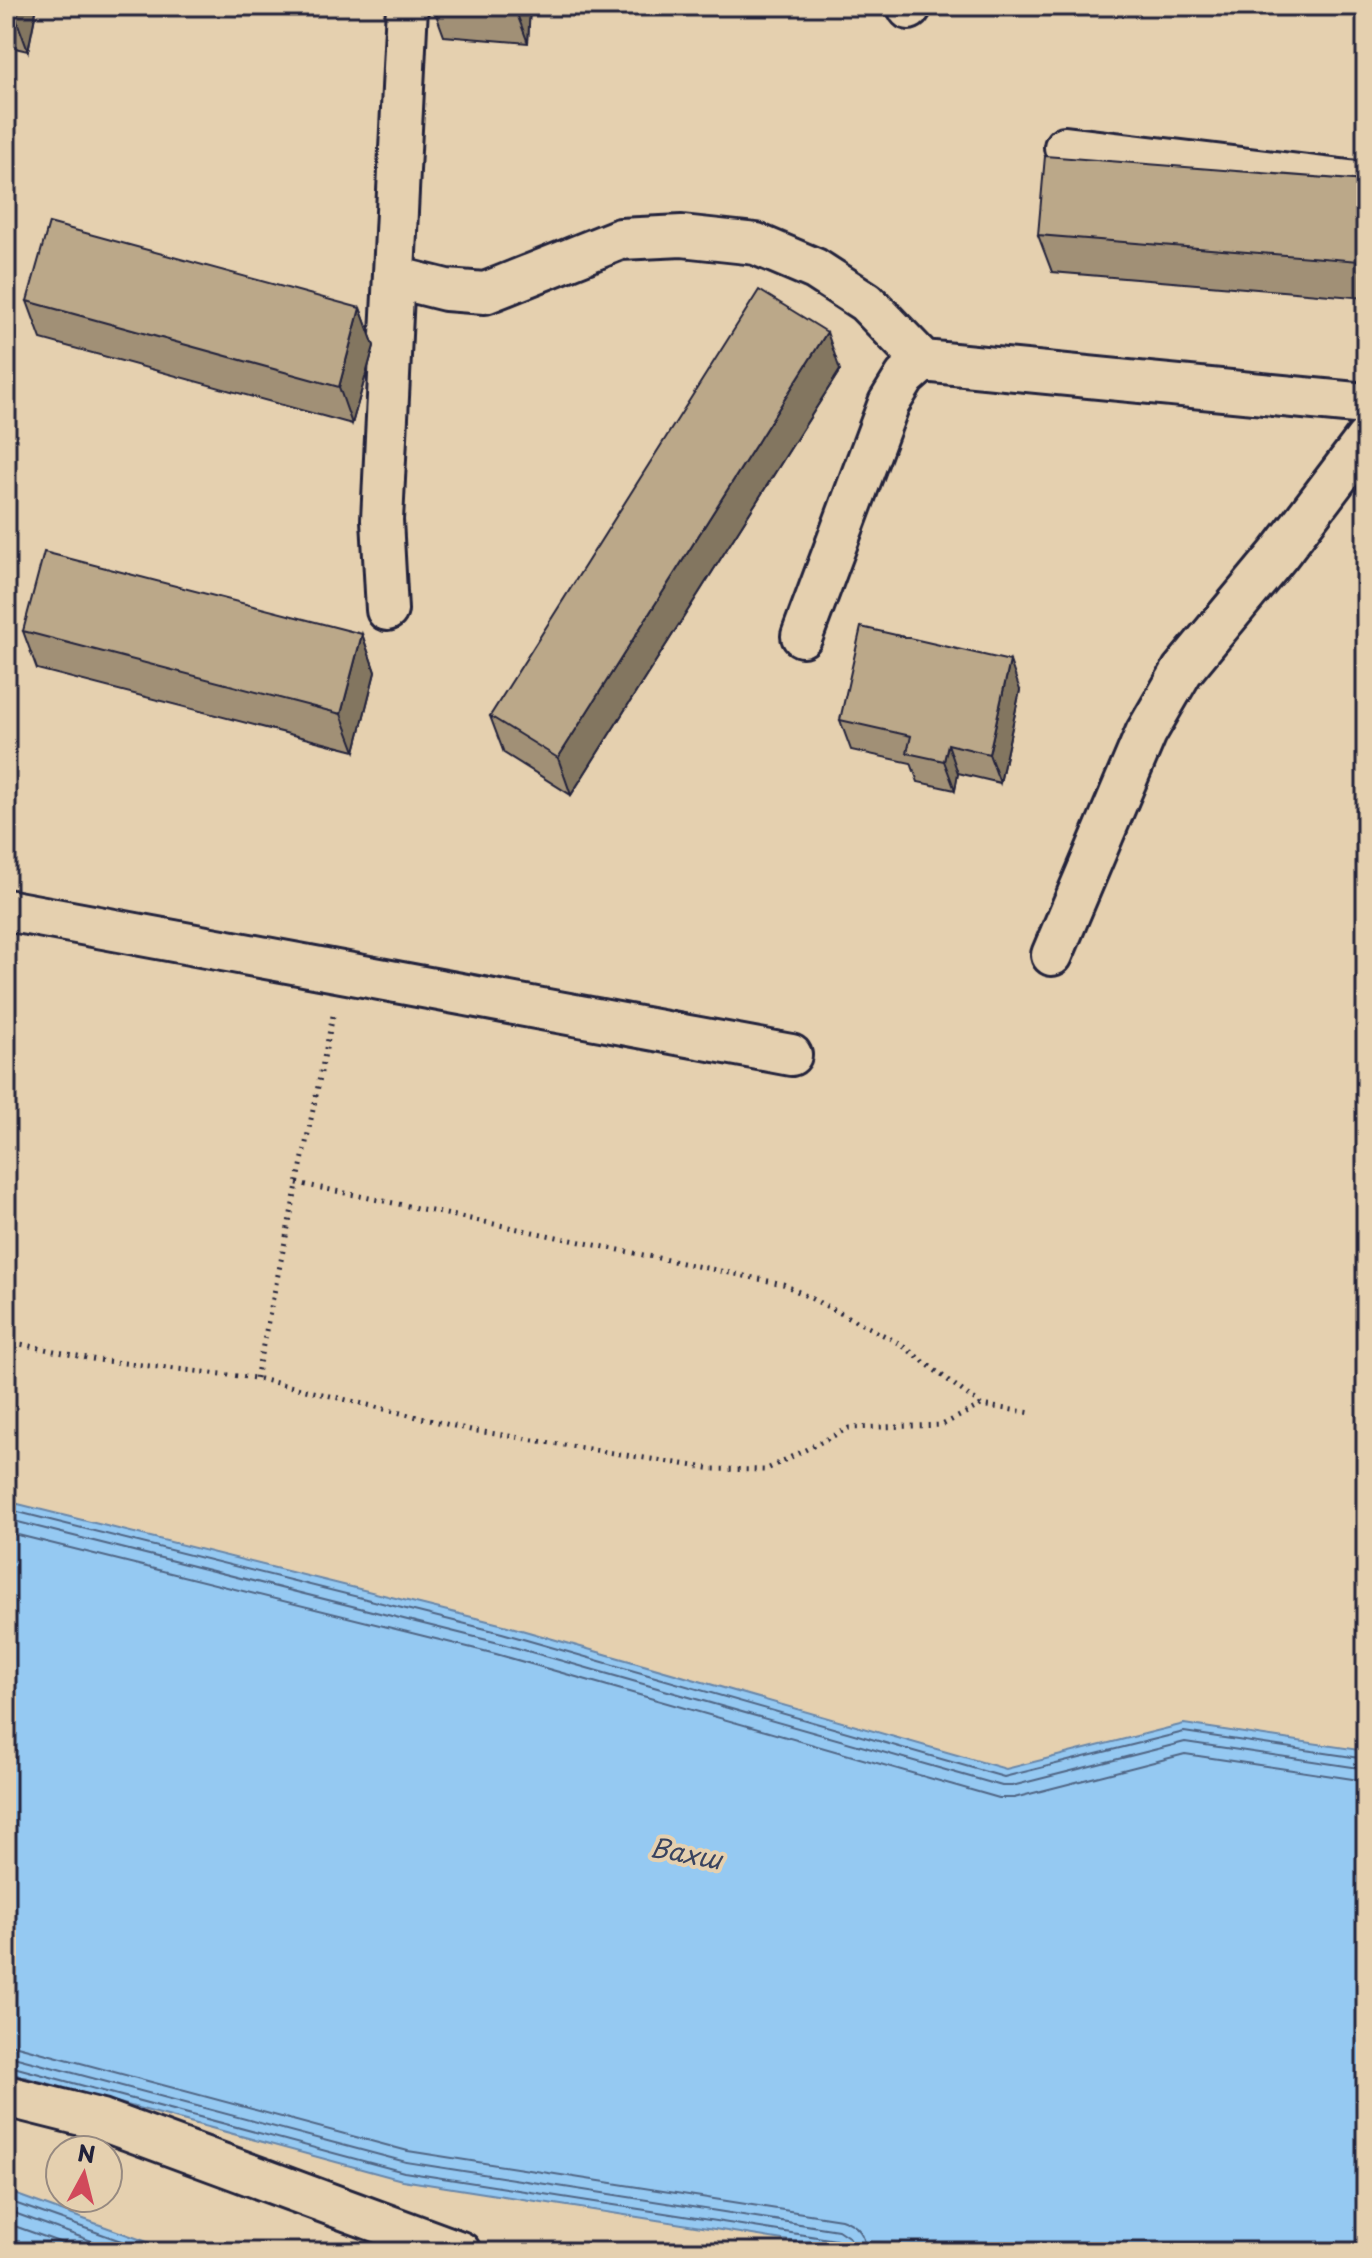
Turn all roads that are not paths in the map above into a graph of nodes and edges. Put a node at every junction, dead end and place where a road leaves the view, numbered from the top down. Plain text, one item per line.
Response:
1 (407, 6) edge
2 (1065, 147) dead end
3 (1366, 183) edge
4 (394, 277) junction
5 (923, 361) junction
6 (1366, 404) edge
7 (1366, 439) edge
8 (387, 610) dead end
9 (802, 636) dead end
10 (6, 910) edge
11 (1052, 955) dead end
12 (791, 1055) dead end
13 (6, 2096) edge
14 (460, 2252) edge

1 - 4 street
2 - 3 street
4 - 5 street
4 - 8 street
5 - 6 street
5 - 9 street
7 - 11 street
10 - 12 street
13 - 14 street

